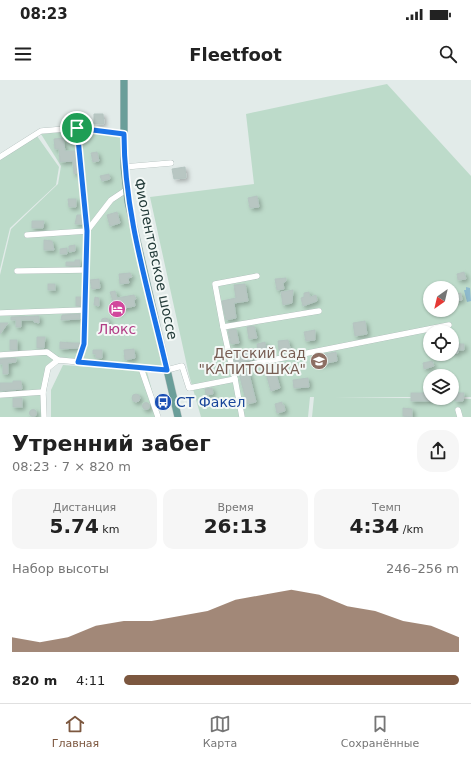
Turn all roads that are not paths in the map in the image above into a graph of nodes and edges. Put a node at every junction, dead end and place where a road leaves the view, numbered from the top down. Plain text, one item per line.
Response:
1 (124, 80) edge
2 (77, 128) junction
3 (124, 134) junction
4 (0, 157) edge
5 (171, 163) dead end
6 (124, 167) junction
7 (126, 190) junction
8 (87, 231) junction
9 (26, 235) dead end
10 (85, 270) junction
11 (16, 272) dead end
12 (258, 276) dead end
13 (84, 310) junction
14 (319, 311) dead end
15 (0, 313) edge
16 (222, 327) junction
17 (423, 330) edge
18 (0, 355) edge
19 (58, 360) junction
20 (78, 362) junction
21 (141, 368) junction
22 (232, 368) junction
23 (167, 370) junction
24 (235, 379) junction
25 (43, 392) junction
26 (0, 395) edge
27 (458, 410) dead end
28 (44, 417) edge
29 (158, 417) edge
30 (178, 417) edge
31 (242, 417) edge
32 (460, 417) edge

1 - 3 main road, Фиолентовское шоссе
2 - 3 street
2 - 4 street
2 - 8 street
3 - 6 main road, Фиолентовское шоссе
5 - 6 street
6 - 7 main road, Фиолентовское шоссе
7 - 8 street
7 - 23 main road, Фиолентовское шоссе
8 - 9 street
8 - 10 street
10 - 11 street
10 - 13 street
12 - 16 street
13 - 15 street
13 - 20 street
14 - 16 street
16 - 22 street
17 - 22 street
18 - 19 street
19 - 20 street
19 - 25 street
20 - 21 street
21 - 23 street
21 - 29 street
22 - 24 street
23 - 24 street
23 - 30 main road, Фиолентовское шоссе
24 - 31 street
25 - 26 street
25 - 28 street
27 - 32 street

